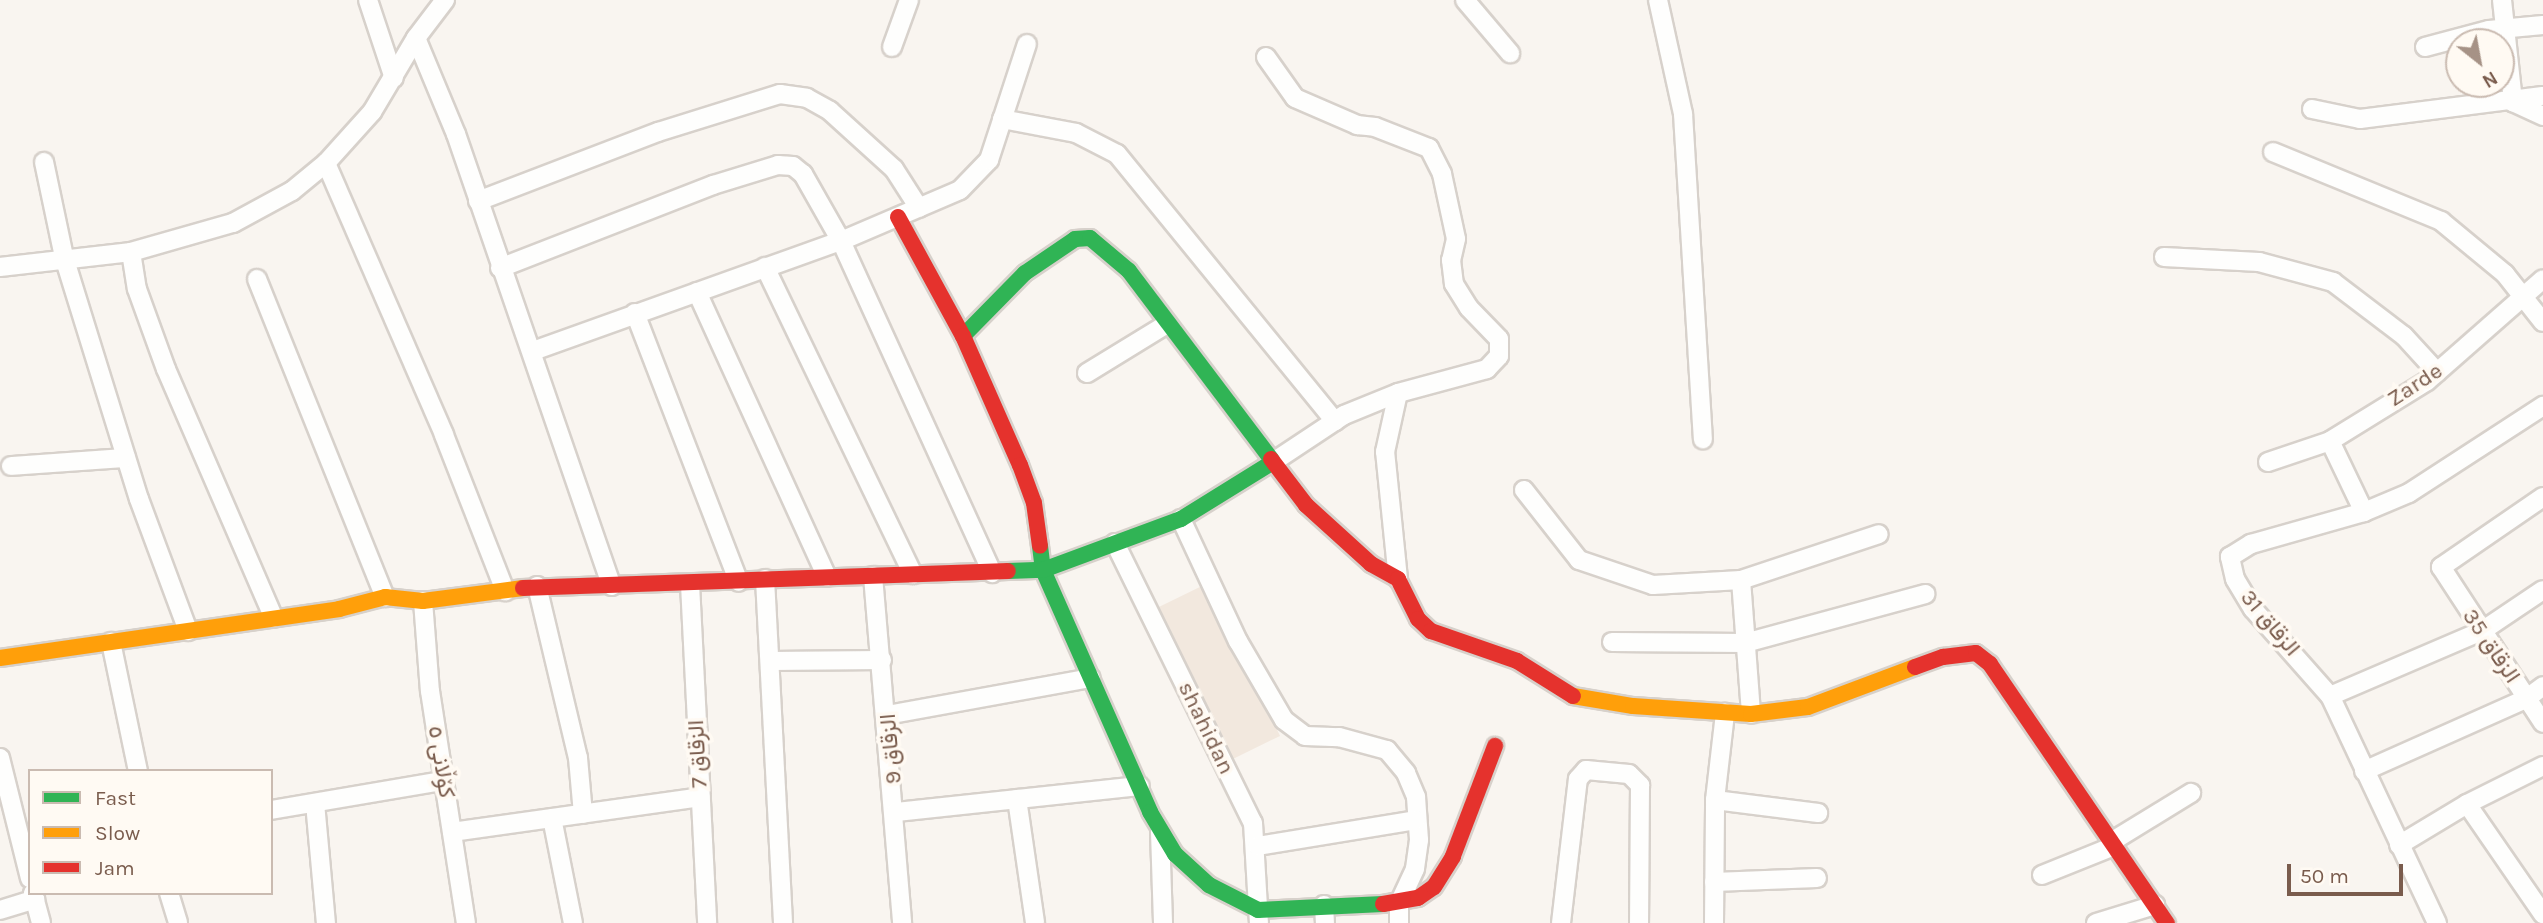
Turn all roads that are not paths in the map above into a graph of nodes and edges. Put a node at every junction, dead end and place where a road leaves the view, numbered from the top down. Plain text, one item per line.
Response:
1 (368, 0) edge
2 (445, 0) edge
3 (909, 0) edge
4 (1465, 0) edge
5 (1658, 0) edge
6 (2502, 0) edge
7 (2543, 25) edge
8 (2505, 28) edge
9 (2515, 29) edge
10 (416, 38) junction
11 (2445, 42) edge
12 (1027, 44) dead end
13 (892, 47) dead end
14 (2425, 47) dead end
15 (1510, 53) dead end
16 (1266, 57) dead end
17 (394, 78) junction
18 (2543, 96) edge
19 (2513, 98) edge
20 (2513, 102) junction
21 (2312, 109) dead end
22 (2543, 116) edge
23 (1002, 119) junction
24 (2273, 152) dead end
25 (44, 162) dead end
26 (326, 163) junction
27 (478, 201) junction
28 (919, 208) junction
29 (898, 217) junction
30 (841, 241) junction
31 (131, 252) junction
32 (64, 257) junction
33 (2164, 257) dead end
34 (0, 267) edge
35 (765, 267) junction
36 (500, 268) junction
37 (257, 279) dead end
38 (2543, 279) edge
39 (696, 292) junction
40 (2521, 294) junction
41 (635, 313) junction
42 (2543, 322) edge
43 (1167, 324) junction
44 (963, 337) junction
45 (533, 351) junction
46 (2437, 372) junction
47 (1087, 373) dead end
48 (1398, 393) junction
49 (2543, 406) edge
50 (1335, 421) junction
51 (1703, 439) dead end
52 (2330, 440) junction
53 (126, 458) junction
54 (2268, 461) dead end
55 (1273, 462) junction
56 (11, 466) dead end
57 (1524, 490) dead end
58 (2543, 496) edge
59 (2364, 512) junction
60 (1181, 519) junction
61 (1879, 534) dead end
62 (1115, 543) junction
63 (1042, 570) junction
64 (992, 573) junction
65 (913, 574) junction
66 (873, 576) junction
67 (827, 577) junction
68 (765, 579) junction
69 (1398, 579) junction
70 (1741, 580) junction
71 (739, 582) junction
72 (690, 584) junction
73 (537, 586) junction
74 (612, 586) junction
75 (2543, 590) edge
76 (505, 591) junction
77 (1925, 594) dead end
78 (385, 597) junction
79 (423, 601) junction
80 (274, 618) junction
81 (188, 631) junction
82 (2482, 631) junction
83 (111, 642) junction
84 (1612, 642) dead end
85 (1745, 643) junction
86 (0, 658) edge
87 (881, 660) junction
88 (770, 661) junction
89 (1091, 678) junction
90 (2543, 686) edge
91 (2330, 696) junction
92 (2526, 699) junction
93 (1725, 713) junction
94 (1751, 714) junction
95 (887, 715) junction
96 (2543, 723) edge
97 (1495, 746) dead end
98 (0, 758) edge
99 (2543, 766) edge
100 (138, 769) edge
101 (2364, 771) junction
102 (443, 781) junction
103 (1140, 786) junction
104 (2191, 793) dead end
105 (701, 797) junction
106 (1017, 799) junction
107 (1715, 800) junction
108 (315, 803) junction
109 (2467, 804) junction
110 (273, 810) edge
111 (896, 812) junction
112 (1818, 813) dead end
113 (583, 814) junction
114 (551, 818) junction
115 (1416, 820) junction
116 (1160, 829) junction
117 (452, 832) junction
118 (2113, 844) junction
119 (2399, 845) junction
120 (1258, 846) junction
121 (28, 870) edge
122 (2042, 874) dead end
123 (1817, 878) dead end
124 (1714, 882) junction
125 (170, 895) edge
126 (34, 896) edge
127 (1399, 903) junction
128 (2155, 905) junction
129 (0, 910) edge
130 (1324, 914) edge
131 (2543, 914) edge
132 (1259, 916) edge
133 (41, 923) edge
134 (178, 923) edge
135 (326, 923) edge
136 (466, 923) edge
137 (573, 923) edge
138 (707, 923) edge
139 (783, 923) edge
140 (902, 923) edge
141 (1035, 923) edge
142 (1163, 923) edge
143 (1399, 923) edge
144 (1561, 923) edge
145 (1639, 923) edge
146 (1714, 923) edge
147 (2096, 923) edge
148 (2167, 923) edge
149 (2437, 923) edge

1 - 17 street
2 - 10 street
3 - 13 street
4 - 15 street
5 - 51 street
6 - 8 street
7 - 9 street
10 - 17 street
10 - 27 street
11 - 14 street
12 - 23 street
16 - 48 street
17 - 26 street
18 - 20 street
19 - 20 street
20 - 21 street
20 - 22 street
23 - 28 street
23 - 50 street
24 - 40 street
25 - 32 street
26 - 31 street
26 - 76 street
27 - 28 street
27 - 36 street
28 - 29 street
29 - 30 street
29 - 44 street
30 - 35 street
30 - 36 street
30 - 64 street
31 - 32 street
31 - 80 street
32 - 34 street
32 - 53 street
33 - 46 street
35 - 39 street
35 - 65 street
36 - 45 street
37 - 78 street
38 - 40 street, Zarde
39 - 41 street
39 - 67 street
40 - 42 street
40 - 46 street, Zarde
41 - 45 street
41 - 71 street
43 - 44 street
43 - 47 street
43 - 55 street
44 - 63 street
45 - 74 street
46 - 52 street, Zarde
48 - 50 street
48 - 69 street
49 - 59 street, الزقاق 31
50 - 55 street
52 - 54 street, Zarde
52 - 59 street
53 - 56 street
53 - 81 street
55 - 60 street
55 - 69 street
57 - 70 street
58 - 82 street, الزقاق 35
59 - 91 street, الزقاق 31
60 - 62 street
60 - 115 street
61 - 70 street
62 - 63 street
62 - 120 street, shahidan
63 - 64 street
63 - 89 street
64 - 65 street
65 - 66 street
66 - 67 street
66 - 87 street, الزقاق 9
67 - 68 street
68 - 71 street
68 - 88 street
69 - 93 street
70 - 85 street
71 - 72 street
72 - 74 street
72 - 105 street, الزقاق 7
73 - 74 street
73 - 76 street
73 - 113 street
75 - 82 street
76 - 79 street
77 - 85 street
78 - 79 street
78 - 80 street
79 - 102 street, کۆڵانی ٥
80 - 81 street
81 - 83 street
82 - 91 street
82 - 92 street, الزقاق 35
83 - 86 street
83 - 100 street
84 - 85 street
85 - 94 street
87 - 88 street
87 - 95 street, الزقاق 9
88 - 139 street
89 - 95 street
89 - 103 street
90 - 92 street
91 - 101 street, الزقاق 31
92 - 96 street, الزقاق 35
92 - 101 street
93 - 94 street
93 - 107 street
94 - 118 street
95 - 111 street, الزقاق 9
97 - 127 street
98 - 121 street
99 - 109 street
101 - 119 street, الزقاق 31
102 - 108 street
102 - 117 street, کۆڵانی ٥
103 - 106 street
103 - 116 street
104 - 118 street
105 - 113 street
105 - 138 street, الزقاق 7
106 - 111 street
106 - 141 street
107 - 112 street
107 - 124 street
108 - 110 street
108 - 135 street
109 - 119 street
109 - 131 street
111 - 140 street, الزقاق 9
113 - 114 street
114 - 117 street
114 - 137 street
115 - 120 street
115 - 127 street
116 - 132 street
116 - 142 street
117 - 136 street, کۆڵانی ٥
118 - 122 street
118 - 128 street
119 - 149 street, الزقاق 31
120 - 132 street, shahidan
123 - 124 street
124 - 146 street
125 - 134 street
126 - 129 street
126 - 133 street
127 - 130 street
127 - 143 street
128 - 147 street
128 - 148 street
130 - 132 street
144 - 145 street

